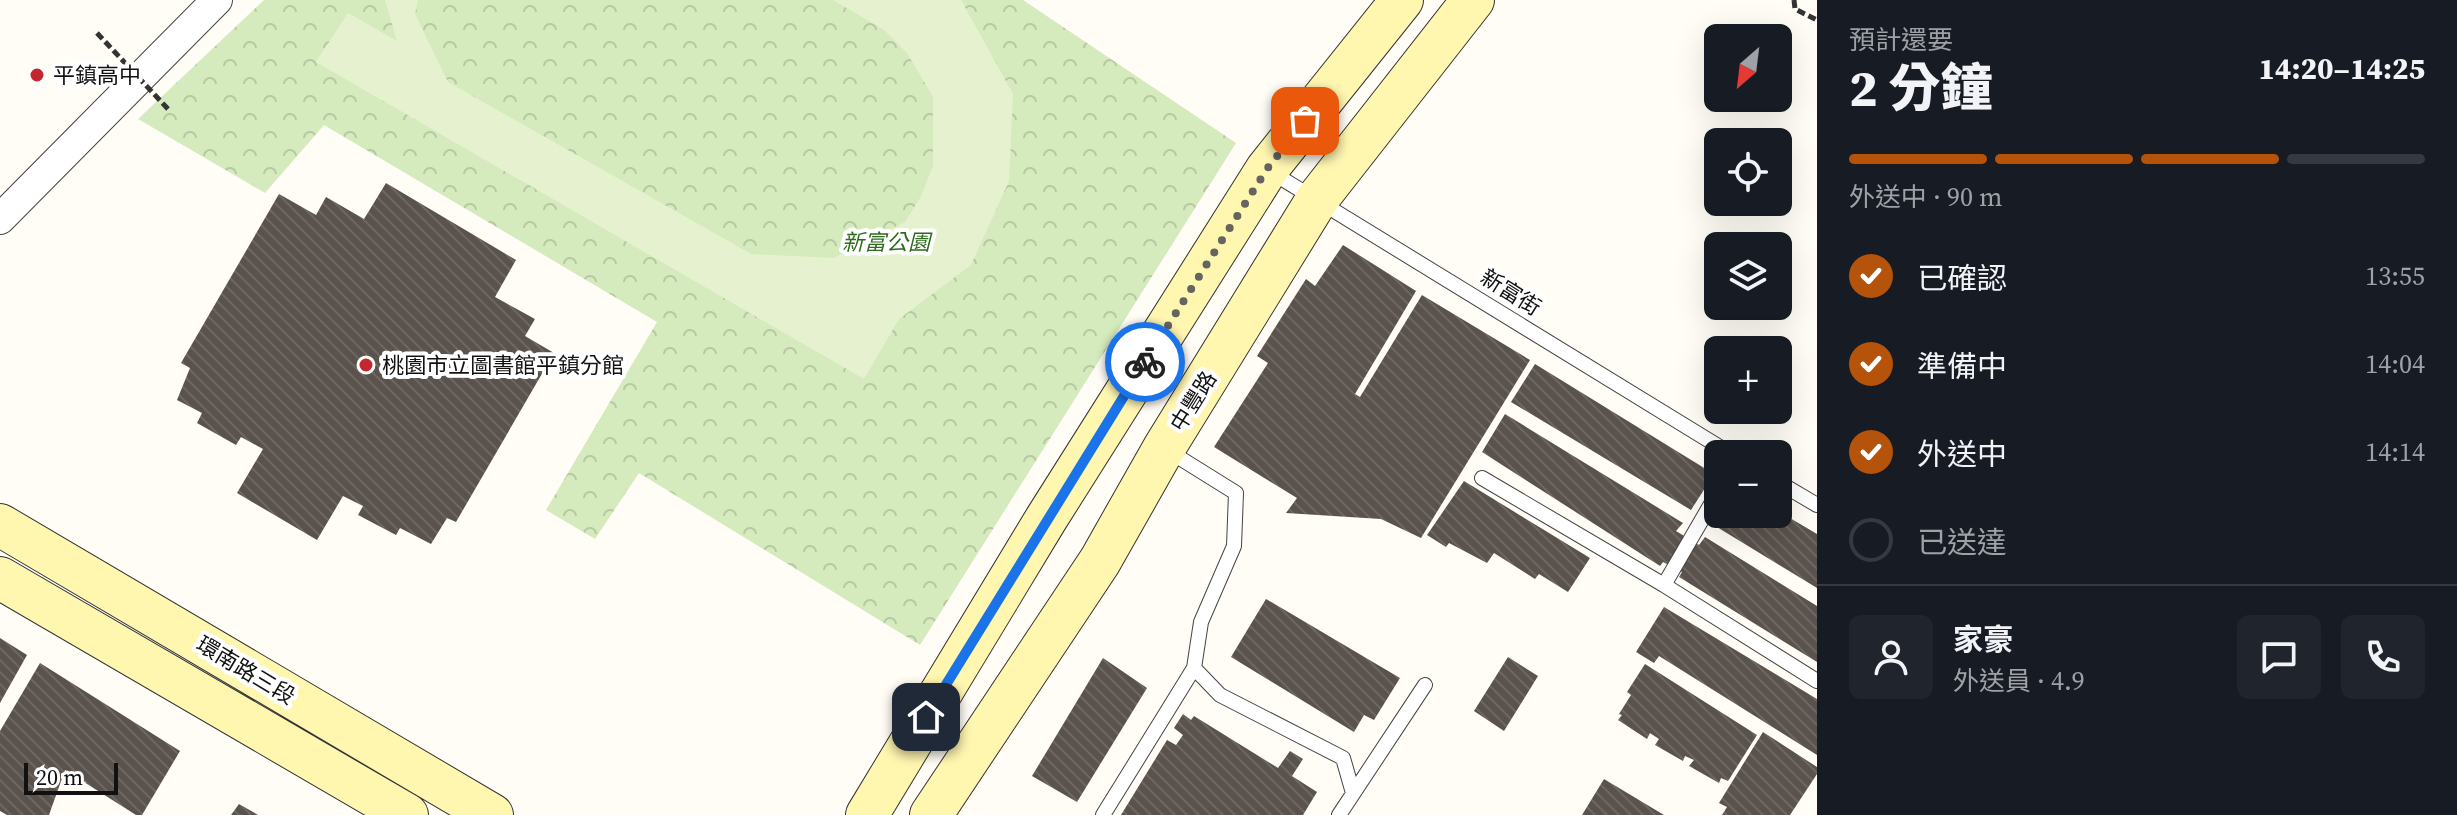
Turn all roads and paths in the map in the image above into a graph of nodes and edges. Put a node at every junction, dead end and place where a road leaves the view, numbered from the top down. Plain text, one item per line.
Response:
1 (217, 0) edge
2 (1402, 0) edge
3 (1473, 0) edge
4 (1794, 0) edge
5 (1817, 20) edge
6 (97, 33) dead end
7 (168, 109) dead end
8 (1267, 169) junction
9 (1318, 198) junction
10 (0, 219) edge
11 (1111, 416) junction
12 (1708, 440) edge
13 (1164, 448) junction
14 (1482, 478) dead end
15 (1792, 490) edge
16 (1817, 505) edge
17 (1704, 516) edge
18 (0, 525) edge
19 (0, 578) edge
20 (1664, 585) junction
21 (1194, 668) junction
22 (1817, 681) edge
23 (1425, 685) dead end
24 (1353, 793) junction
25 (407, 815) edge
26 (492, 815) edge
27 (867, 815) edge
28 (931, 815) edge
29 (1103, 815) edge
30 (1339, 815) edge

1 - 10 street
2 - 8 main road
3 - 9 main road, 中豐路
4 - 5 path
6 - 7 path, bridge
8 - 9 lane, 新富街
8 - 11 main road
9 - 12 lane, 新富街
9 - 13 main road, 中豐路
11 - 13 main road
11 - 27 main road
13 - 21 lane
13 - 28 main road, 中豐路
14 - 20 lane
15 - 16 lane
17 - 20 lane
18 - 26 main road, 環南路三段
19 - 25 main road, 環南路三段
20 - 22 lane
21 - 24 lane
21 - 29 lane
23 - 24 lane
24 - 30 lane

